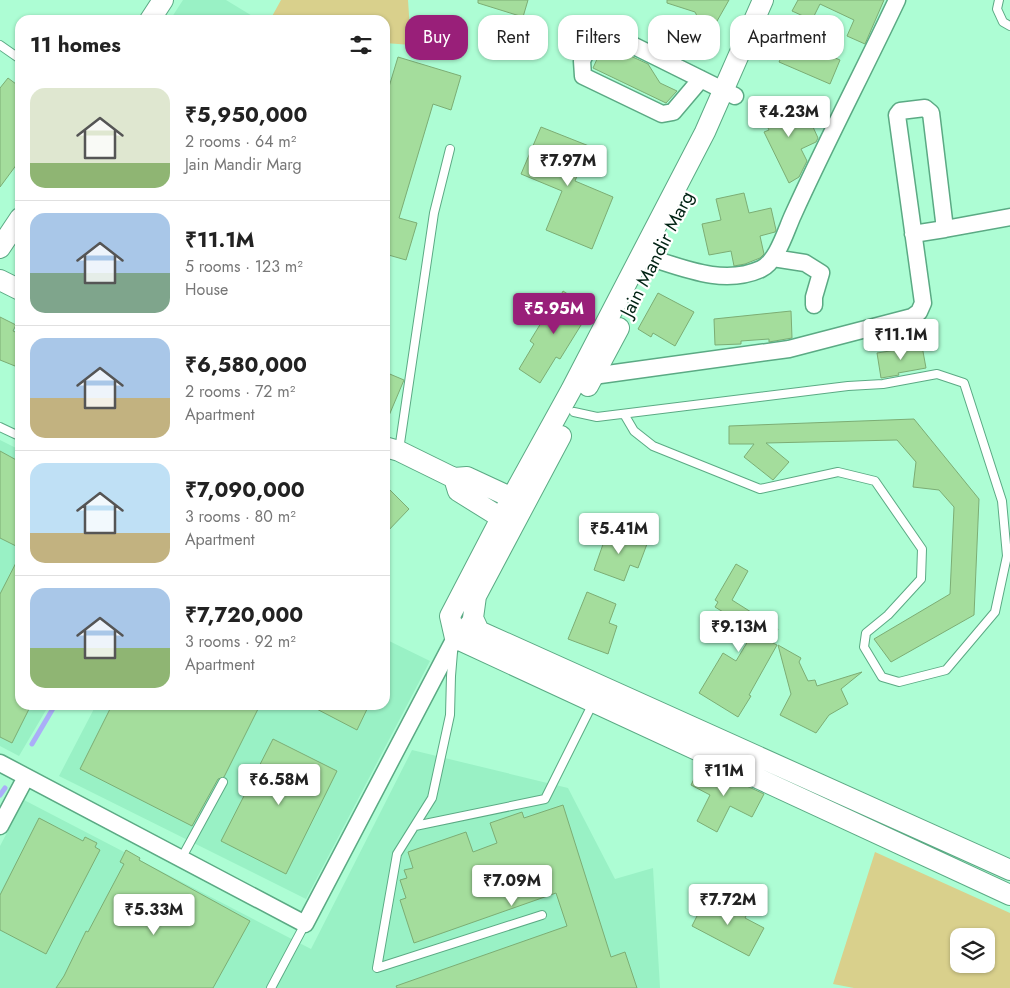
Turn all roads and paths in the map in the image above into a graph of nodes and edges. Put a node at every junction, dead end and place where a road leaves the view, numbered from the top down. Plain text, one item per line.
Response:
1 (763, 0) edge
2 (778, 0) edge
3 (897, 0) edge
4 (999, 0) edge
5 (161, 1) edge
6 (153, 15) edge
7 (1010, 26) edge
8 (0, 45) edge
9 (15, 55) edge
10 (701, 79) junction
11 (729, 93) junction
12 (450, 149) dead end
13 (1010, 217) edge
14 (666, 221) junction
15 (15, 226) edge
16 (945, 229) junction
17 (913, 234) junction
18 (0, 248) edge
19 (774, 258) junction
20 (654, 259) junction
21 (637, 278) junction
22 (0, 280) edge
23 (15, 288) edge
24 (814, 305) dead end
25 (616, 317) junction
26 (593, 376) junction
27 (575, 399) junction
28 (624, 414) junction
29 (0, 427) edge
30 (15, 434) edge
31 (392, 449) edge
32 (454, 478) junction
33 (518, 500) junction
34 (507, 522) junction
35 (477, 578) junction
36 (472, 618) junction
37 (455, 638) junction
38 (591, 694) junction
39 (667, 726) junction
40 (772, 763) junction
41 (0, 764) edge
42 (26, 777) junction
43 (764, 781) junction
44 (224, 782) dead end
45 (880, 811) junction
46 (0, 826) edge
47 (415, 826) junction
48 (872, 831) junction
49 (181, 859) junction
50 (1006, 869) edge
51 (1002, 892) edge
52 (542, 915) dead end
53 (305, 924) junction
54 (271, 988) edge

1 - 11 street, Jain Mandir Marg
2 - 11 street, Jain Mandir Marg
3 - 19 street
4 - 7 lane
5 - 6 street
8 - 9 lane
10 - 10 street
10 - 11 street
11 - 14 street, Jain Mandir Marg
12 - 31 lane
13 - 16 street
14 - 20 street, Jain Mandir Marg
14 - 21 street, Jain Mandir Marg
15 - 18 street
16 - 17 street
16 - 17 street
17 - 26 street
19 - 20 street
19 - 24 street
20 - 21 street, Jain Mandir Marg
21 - 25 street, Jain Mandir Marg
22 - 23 street
25 - 26 street, Jain Mandir Marg
25 - 27 street, Jain Mandir Marg
26 - 27 street, Jain Mandir Marg
27 - 28 lane
27 - 33 street, Jain Mandir Marg
28 - 28 lane
29 - 30 lane
31 - 32 street
32 - 33 street
32 - 34 street
33 - 34 street, Jain Mandir Marg
34 - 35 street, Jain Mandir Marg
35 - 36 street
35 - 37 street
36 - 37 street
36 - 38 street
37 - 38 street
37 - 47 lane
37 - 53 street
38 - 39 street
38 - 47 lane
39 - 40 street
39 - 43 street
40 - 43 street
40 - 45 street
41 - 42 street
42 - 46 street
42 - 49 street
43 - 48 street
44 - 49 lane
45 - 48 street
45 - 50 street
47 - 52 lane
48 - 51 street
49 - 53 street
50 - 51 street
53 - 54 lane

